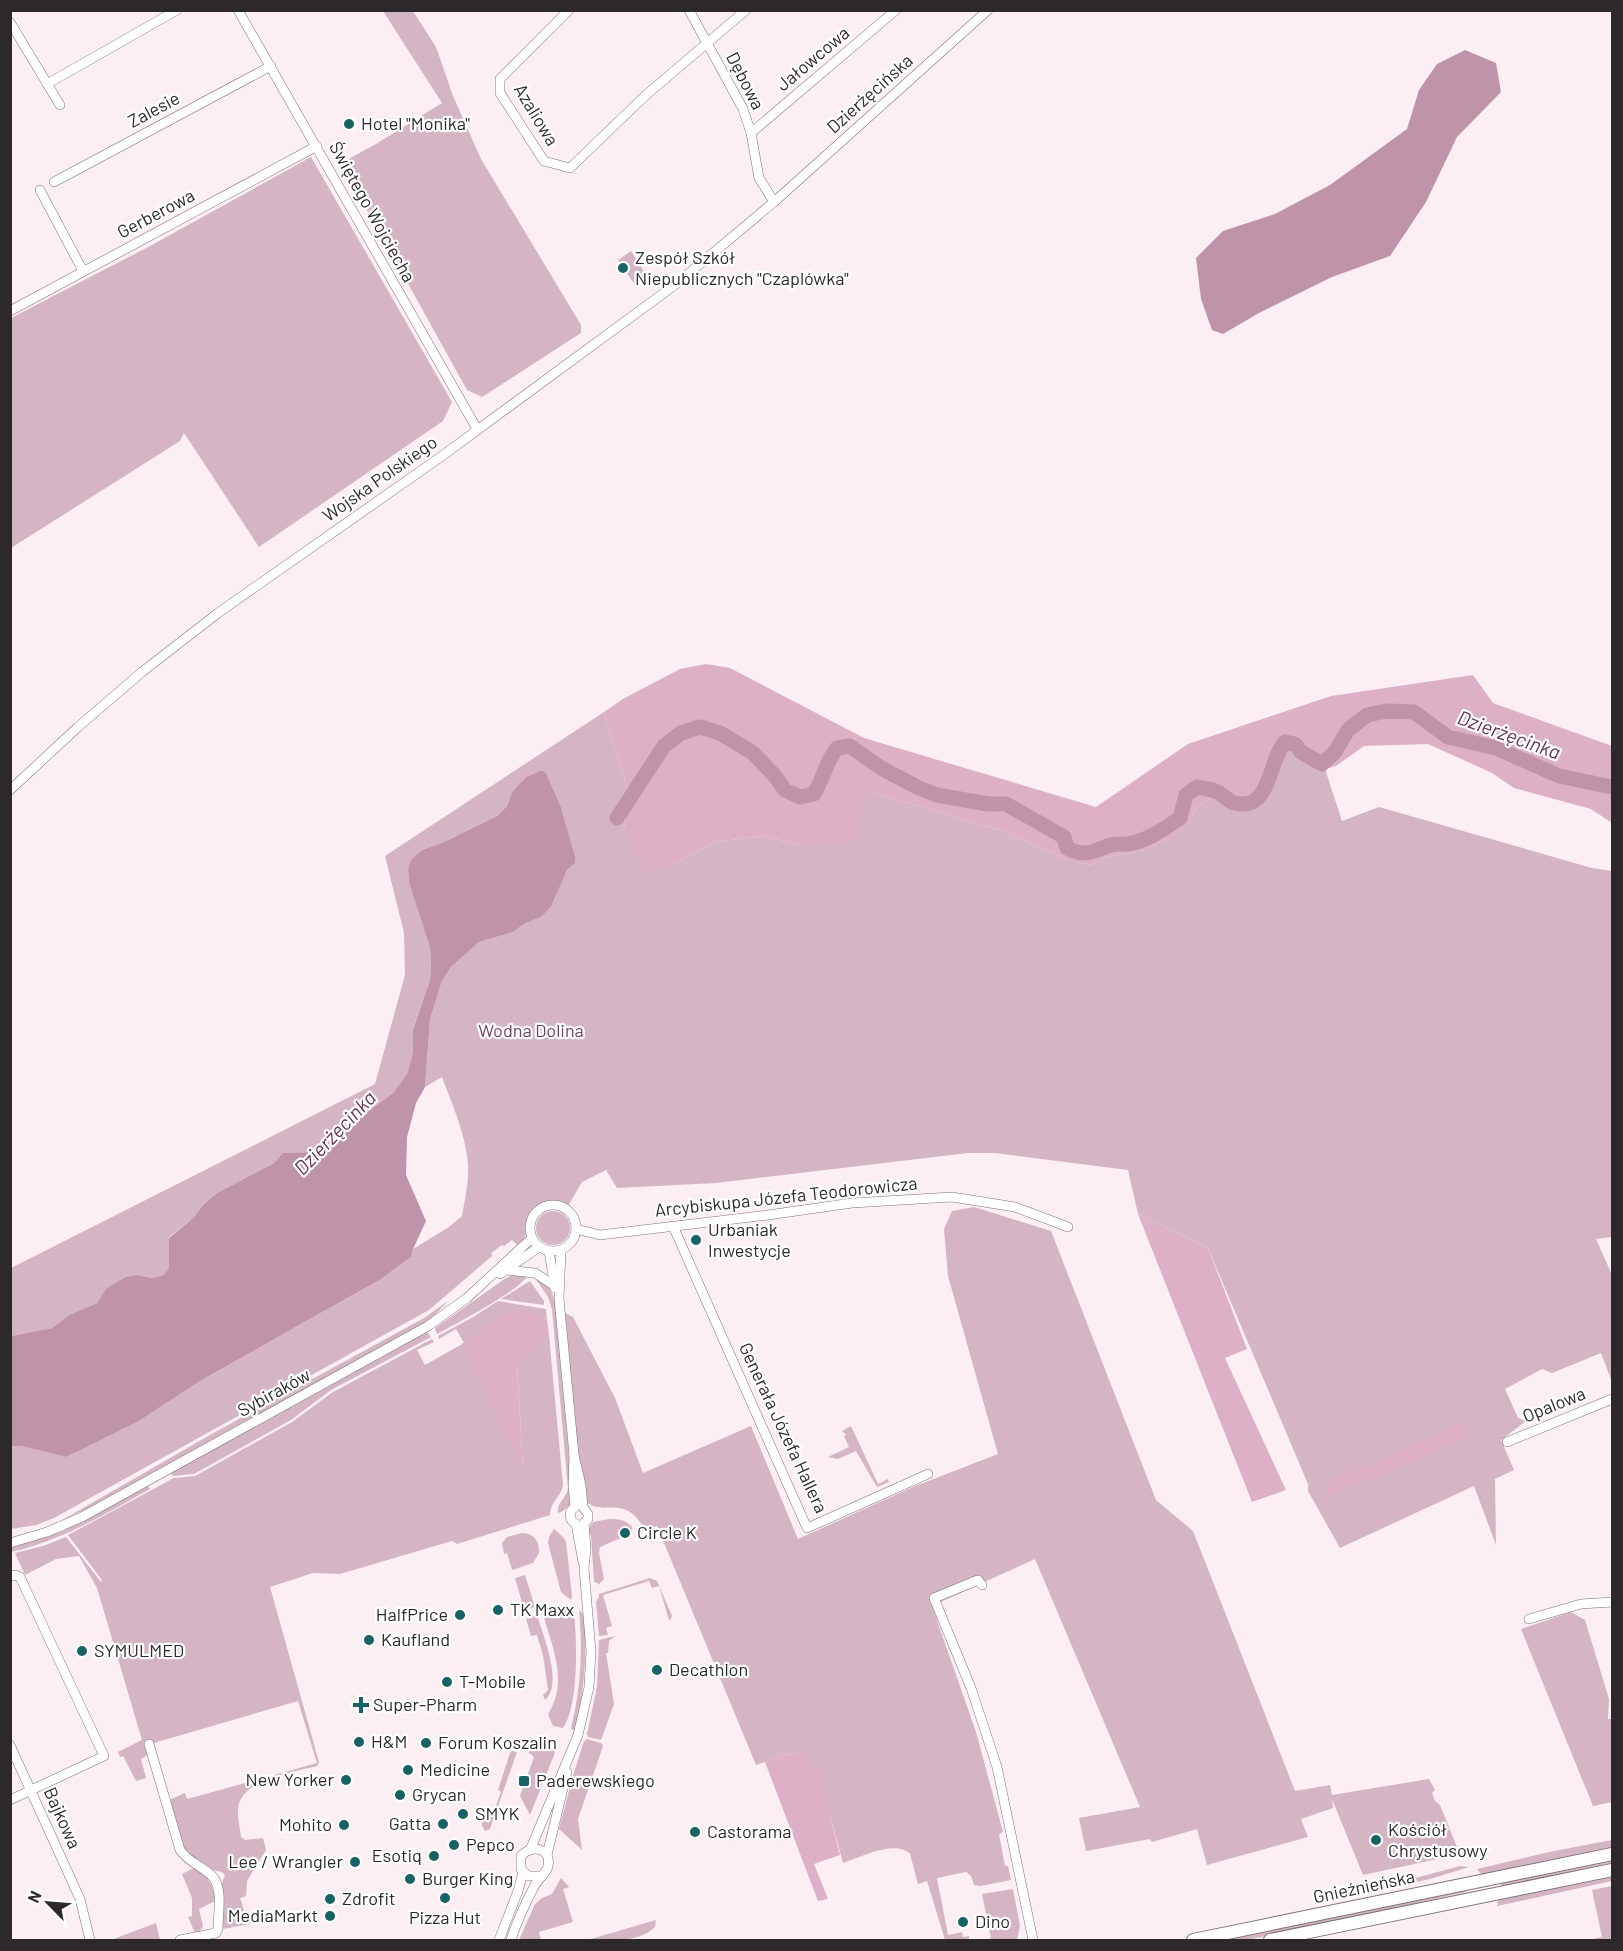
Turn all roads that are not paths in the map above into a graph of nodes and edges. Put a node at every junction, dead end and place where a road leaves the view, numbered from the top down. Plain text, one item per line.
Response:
1 (177, 10) edge
2 (238, 10) edge
3 (569, 10) edge
4 (689, 10) edge
5 (746, 10) edge
6 (897, 10) edge
7 (988, 10) edge
8 (10, 22) edge
9 (707, 44) junction
10 (271, 66) junction
11 (47, 84) junction
12 (60, 105) dead end
13 (751, 133) junction
14 (317, 146) junction
15 (54, 182) dead end
16 (40, 190) dead end
17 (774, 202) junction
18 (83, 271) junction
19 (10, 311) edge
20 (477, 429) junction
21 (10, 790) edge
22 (673, 1226) junction
23 (1068, 1227) dead end
24 (576, 1229) junction
25 (532, 1238) junction
26 (539, 1247) junction
27 (561, 1250) junction
28 (549, 1251) junction
29 (506, 1270) junction
30 (555, 1286) junction
31 (467, 1298) junction
32 (559, 1299) junction
33 (1612, 1399) edge
34 (1507, 1442) dead end
35 (928, 1474) dead end
36 (579, 1507) junction
37 (580, 1524) junction
38 (10, 1543) edge
39 (10, 1576) edge
40 (982, 1585) dead end
41 (1612, 1602) edge
42 (1528, 1619) dead end
43 (149, 1744) dead end
44 (10, 1745) edge
45 (572, 1752) junction
46 (32, 1790) junction
47 (10, 1800) edge
48 (531, 1848) junction
49 (1612, 1854) edge
50 (547, 1855) junction
51 (1612, 1870) edge
52 (523, 1872) junction
53 (540, 1876) junction
54 (1032, 1939) edge
55 (90, 1941) edge
56 (180, 1941) edge
57 (499, 1941) edge
58 (511, 1941) edge
59 (1193, 1941) edge
60 (1270, 1941) edge

1 - 11 street
2 - 10 street, Świętego Wojciecha
3 - 9 street, Azaliowa
4 - 9 street, Dębowa
5 - 9 street
6 - 13 street, Jałowcowa
7 - 17 street, Dzierżęcińska
8 - 11 street
9 - 13 street, Dębowa
10 - 14 street, Świętego Wojciecha
10 - 15 street, Zalesie
11 - 12 street
13 - 17 street, Dębowa
14 - 18 street, Gerberowa
14 - 20 street, Świętego Wojciecha
16 - 18 street
17 - 20 street, Wojska Polskiego
18 - 19 street, Gerberowa
20 - 21 street, Wojska Polskiego
22 - 23 street, Arcybiskupa Józefa Teodorowicza
22 - 24 street, Arcybiskupa Józefa Teodorowicza
22 - 35 street, Generała Józefa Hallera
24 - 25 street
24 - 27 street
25 - 26 street
25 - 31 street, Sybiraków
26 - 28 street
26 - 29 street
27 - 28 street
27 - 32 street
28 - 30 street
29 - 30 street
29 - 31 street
30 - 32 street
31 - 38 street, Sybiraków
32 - 36 street
33 - 34 street, Opalowa
36 - 37 street
36 - 37 street
37 - 45 street
39 - 46 street
40 - 54 street
41 - 42 street
43 - 56 street
44 - 46 street, Bajkowa
45 - 48 street
45 - 50 street
46 - 47 street
46 - 55 street, Bajkowa
48 - 50 street
48 - 52 street
49 - 59 main road, Gnieźnieńska
50 - 53 street
51 - 60 main road, Gnieźnieńska
52 - 53 street
52 - 57 street
53 - 58 street

